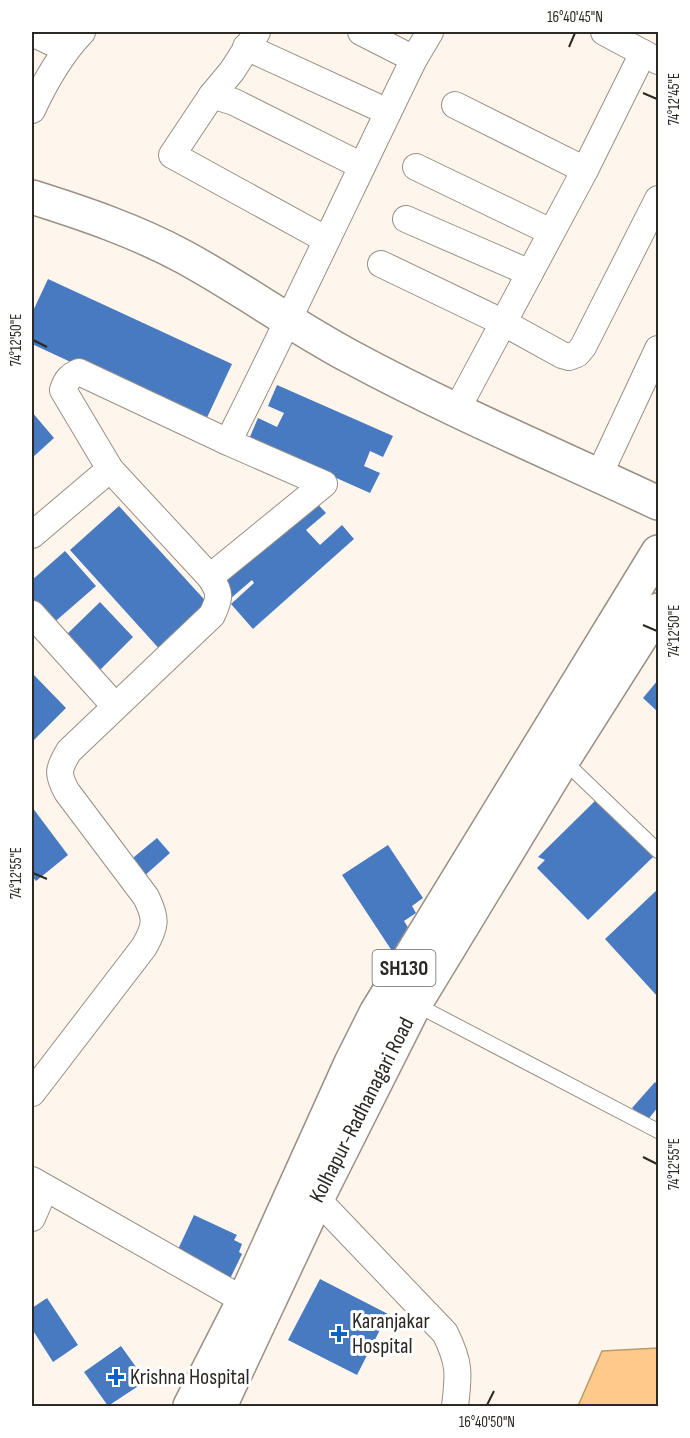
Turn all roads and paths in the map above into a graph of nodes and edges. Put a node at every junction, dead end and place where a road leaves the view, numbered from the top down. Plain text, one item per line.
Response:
1 (362, 32) edge
2 (430, 32) edge
3 (604, 32) edge
4 (32, 33) edge
5 (251, 39) edge
6 (74, 40) edge
7 (651, 57) edge
8 (414, 58) junction
9 (223, 98) junction
10 (455, 105) dead end
11 (32, 110) edge
12 (388, 112) junction
13 (362, 166) junction
14 (416, 167) dead end
15 (585, 170) junction
16 (32, 197) edge
17 (658, 199) edge
18 (406, 219) dead end
19 (551, 232) junction
20 (326, 239) junction
21 (381, 264) dead end
22 (530, 273) junction
23 (288, 322) junction
24 (504, 323) junction
25 (658, 349) edge
26 (456, 411) junction
27 (228, 442) junction
28 (110, 469) junction
29 (598, 475) junction
30 (658, 503) edge
31 (32, 535) edge
32 (658, 552) edge
33 (210, 577) junction
34 (658, 610) edge
35 (32, 614) edge
36 (115, 706) junction
37 (563, 760) junction
38 (658, 851) edge
39 (403, 996) junction
40 (32, 1094) edge
41 (658, 1131) edge
42 (38, 1184) edge
43 (316, 1199) junction
44 (32, 1218) edge
45 (254, 1306) junction
46 (190, 1407) edge
47 (219, 1407) edge
48 (455, 1407) edge

1 - 8 street
2 - 8 street
3 - 7 street
4 - 6 street
5 - 9 street
5 - 12 street
6 - 11 street
7 - 15 street
8 - 12 street
9 - 13 street
9 - 20 street
10 - 15 street
12 - 13 street
13 - 20 street
14 - 19 street
15 - 19 street
16 - 23 main road
17 - 24 street
18 - 22 street
19 - 22 street
20 - 23 street
21 - 24 street
22 - 24 street
23 - 26 main road
23 - 27 street
24 - 26 street
25 - 29 street
26 - 29 main road
27 - 28 street
27 - 33 street
28 - 31 street
28 - 33 street
29 - 30 main road
32 - 39 main road, SH130
33 - 36 street
34 - 37 main road, Kolhapur-Radhanagari Road
35 - 36 street
36 - 40 street
37 - 38 lane
37 - 39 main road, Kolhapur-Radhanagari Road
39 - 41 lane
39 - 43 main road, Kolhapur-Radhanagari Road
39 - 45 main road, SH130
42 - 44 street
42 - 45 street
43 - 45 main road, Kolhapur-Radhanagari Road
43 - 48 street
45 - 46 main road, SH130
45 - 47 main road, Kolhapur-Radhanagari Road

